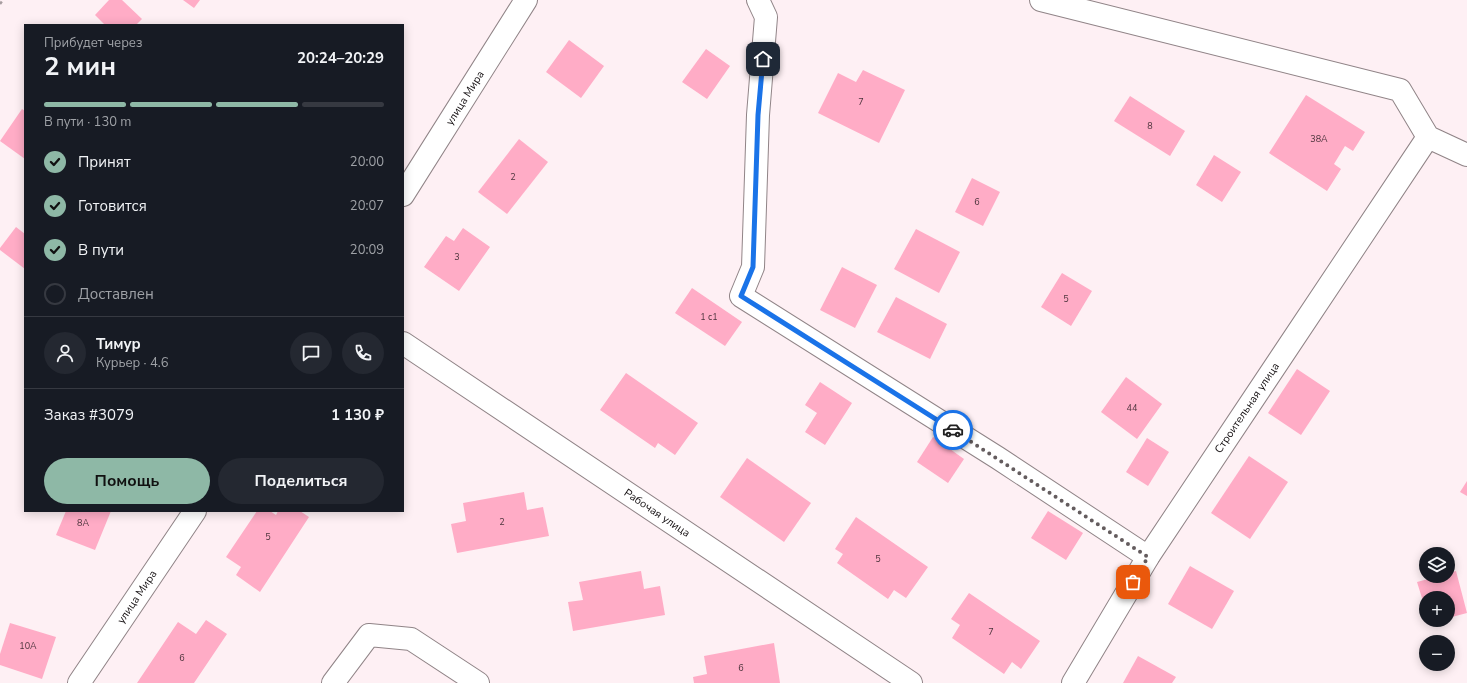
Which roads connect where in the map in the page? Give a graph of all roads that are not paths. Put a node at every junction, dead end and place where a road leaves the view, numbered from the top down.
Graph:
1 (526, 0) edge
2 (758, 0) edge
3 (1041, 0) edge
4 (1428, 137) junction
5 (1467, 155) edge
6 (404, 193) edge
7 (404, 344) edge
8 (194, 512) edge
9 (1148, 557) junction
10 (79, 683) edge
11 (333, 683) edge
12 (478, 683) edge
13 (911, 683) edge
14 (1073, 683) edge

1 - 6 street, улица Мира
2 - 9 street
3 - 4 street
4 - 5 street
4 - 9 street, Строительная улица
7 - 13 street, Рабочая улица
8 - 10 street, улица Мира
9 - 14 street, Строительная улица
11 - 12 street

